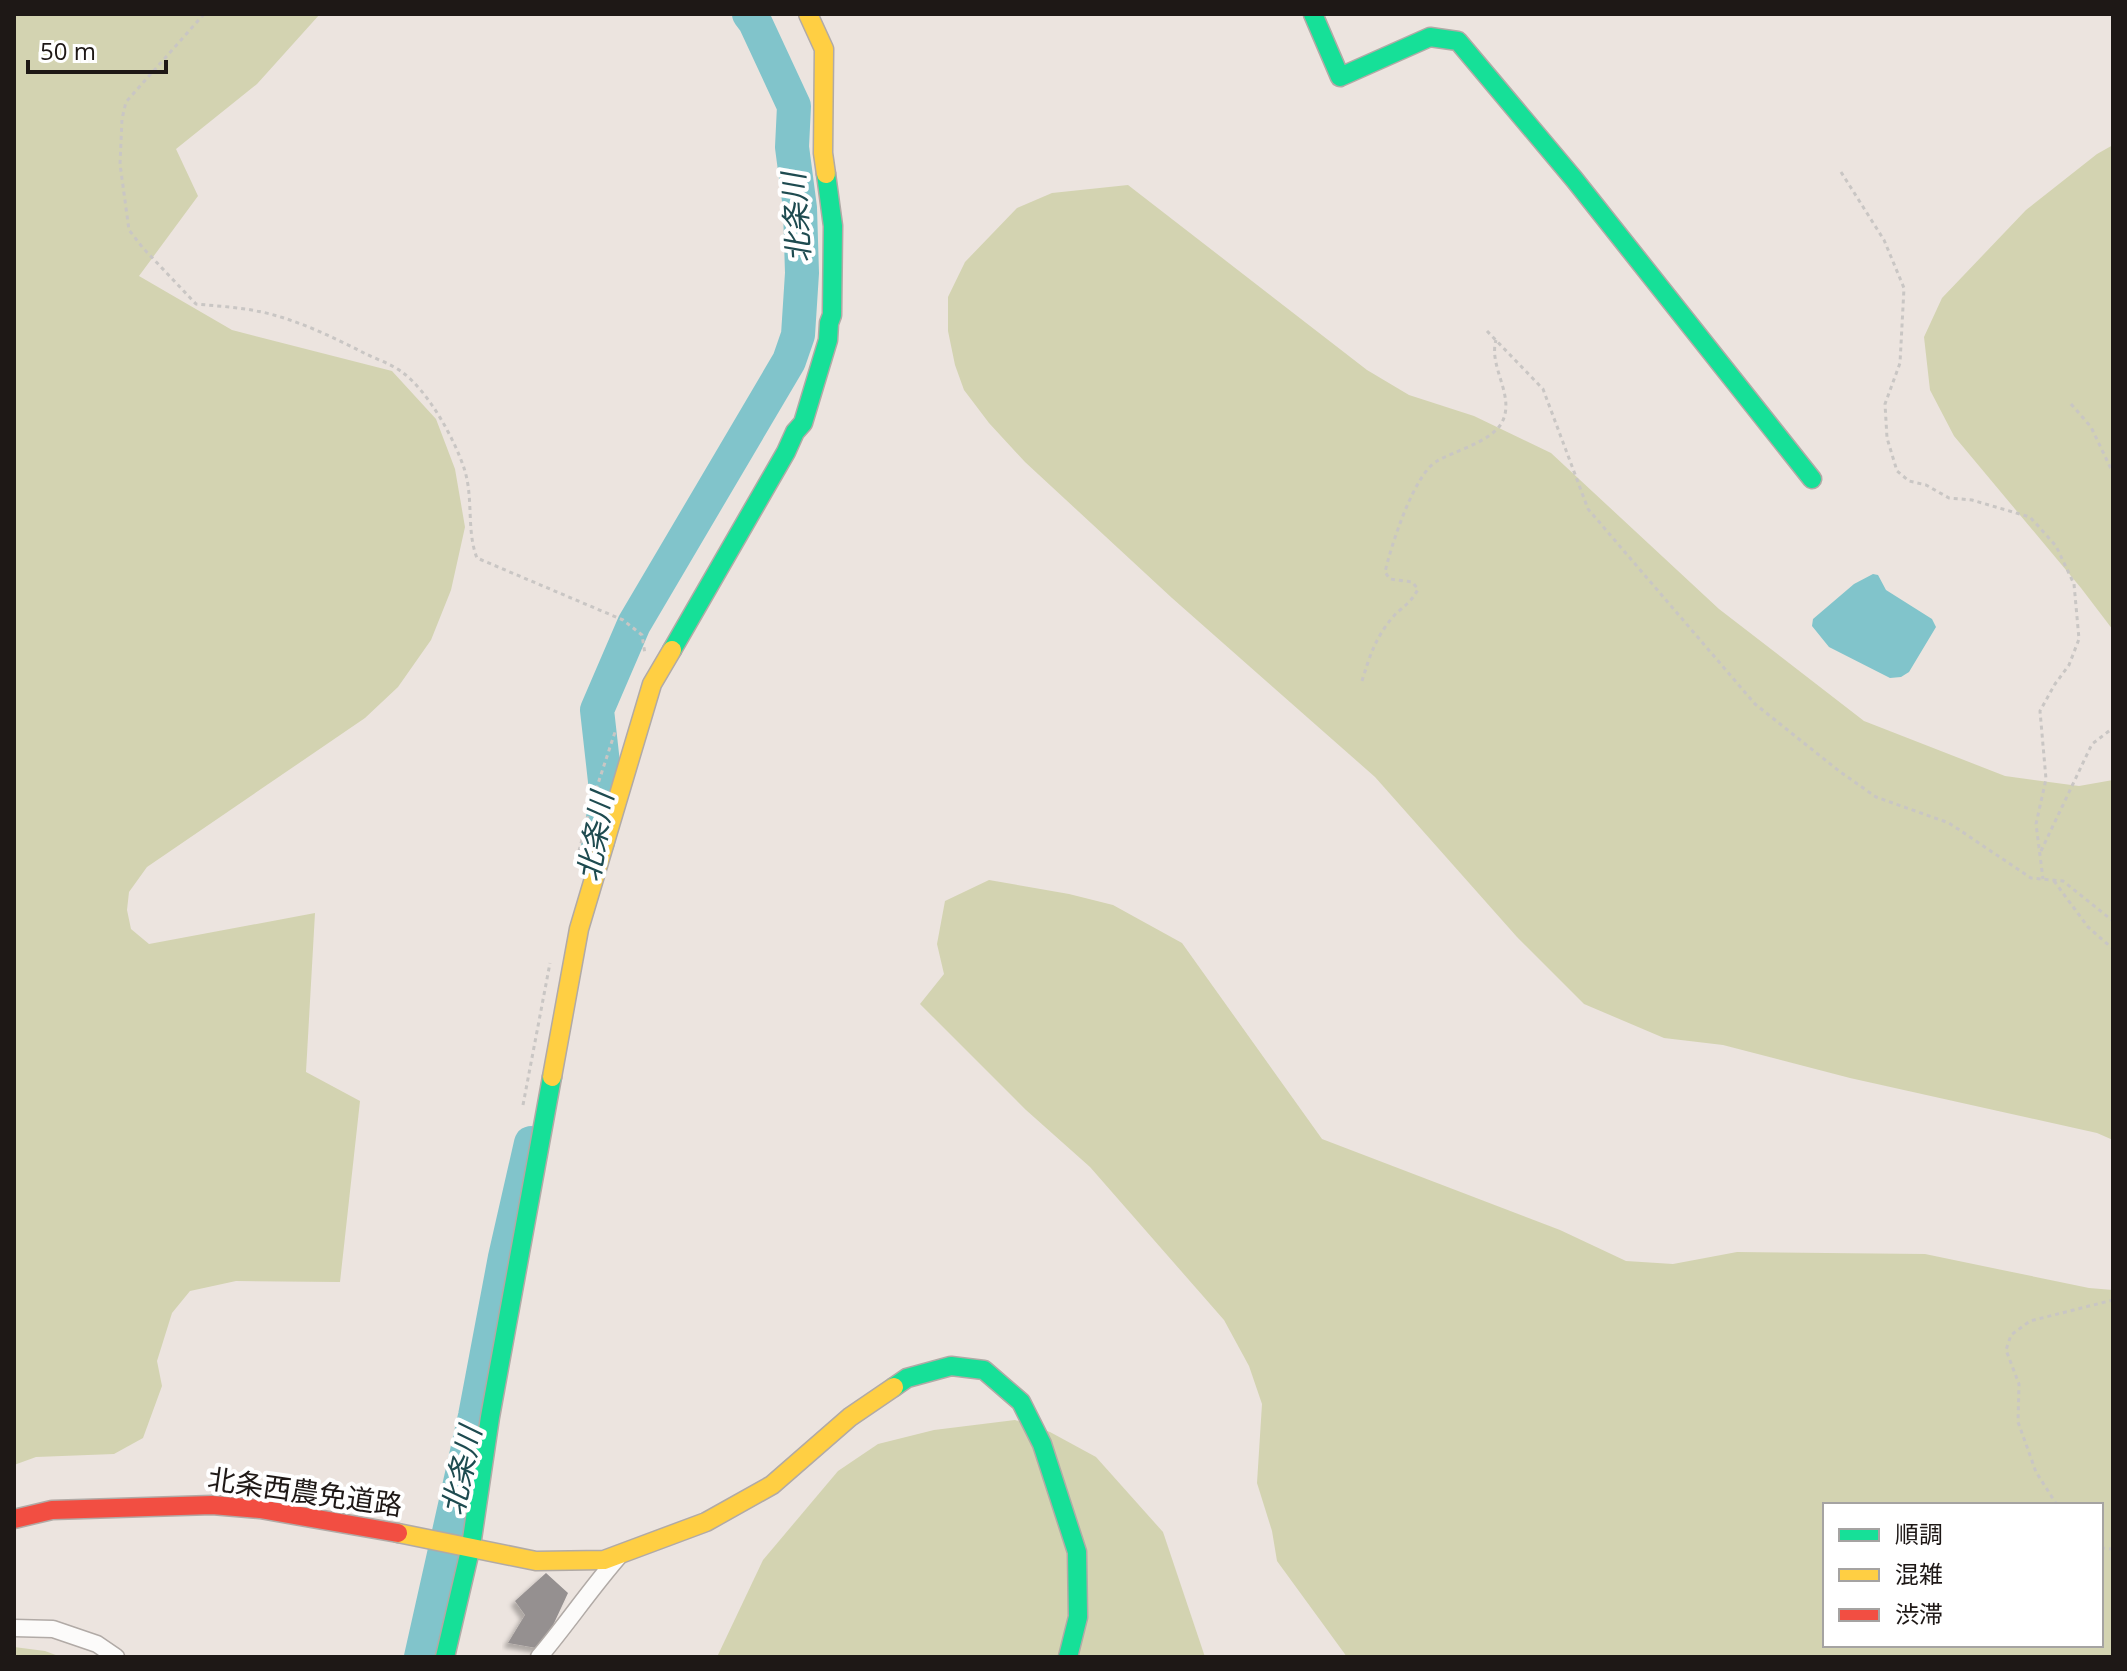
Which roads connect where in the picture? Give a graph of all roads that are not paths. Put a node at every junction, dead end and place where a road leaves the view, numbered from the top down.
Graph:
1 (808, 14) edge
2 (1313, 14) edge
3 (1812, 479) dead end
4 (14, 1519) edge
5 (471, 1546) junction
6 (620, 1554) junction
7 (14, 1628) edge
8 (116, 1657) edge
9 (445, 1657) edge
10 (539, 1657) edge
11 (1068, 1657) edge

1 - 5 street
2 - 3 street
4 - 5 street, 北条西農免道路
5 - 6 street, 北条西農免道路
5 - 9 street
6 - 10 street
6 - 11 street, 北条西農免道路
7 - 8 street

